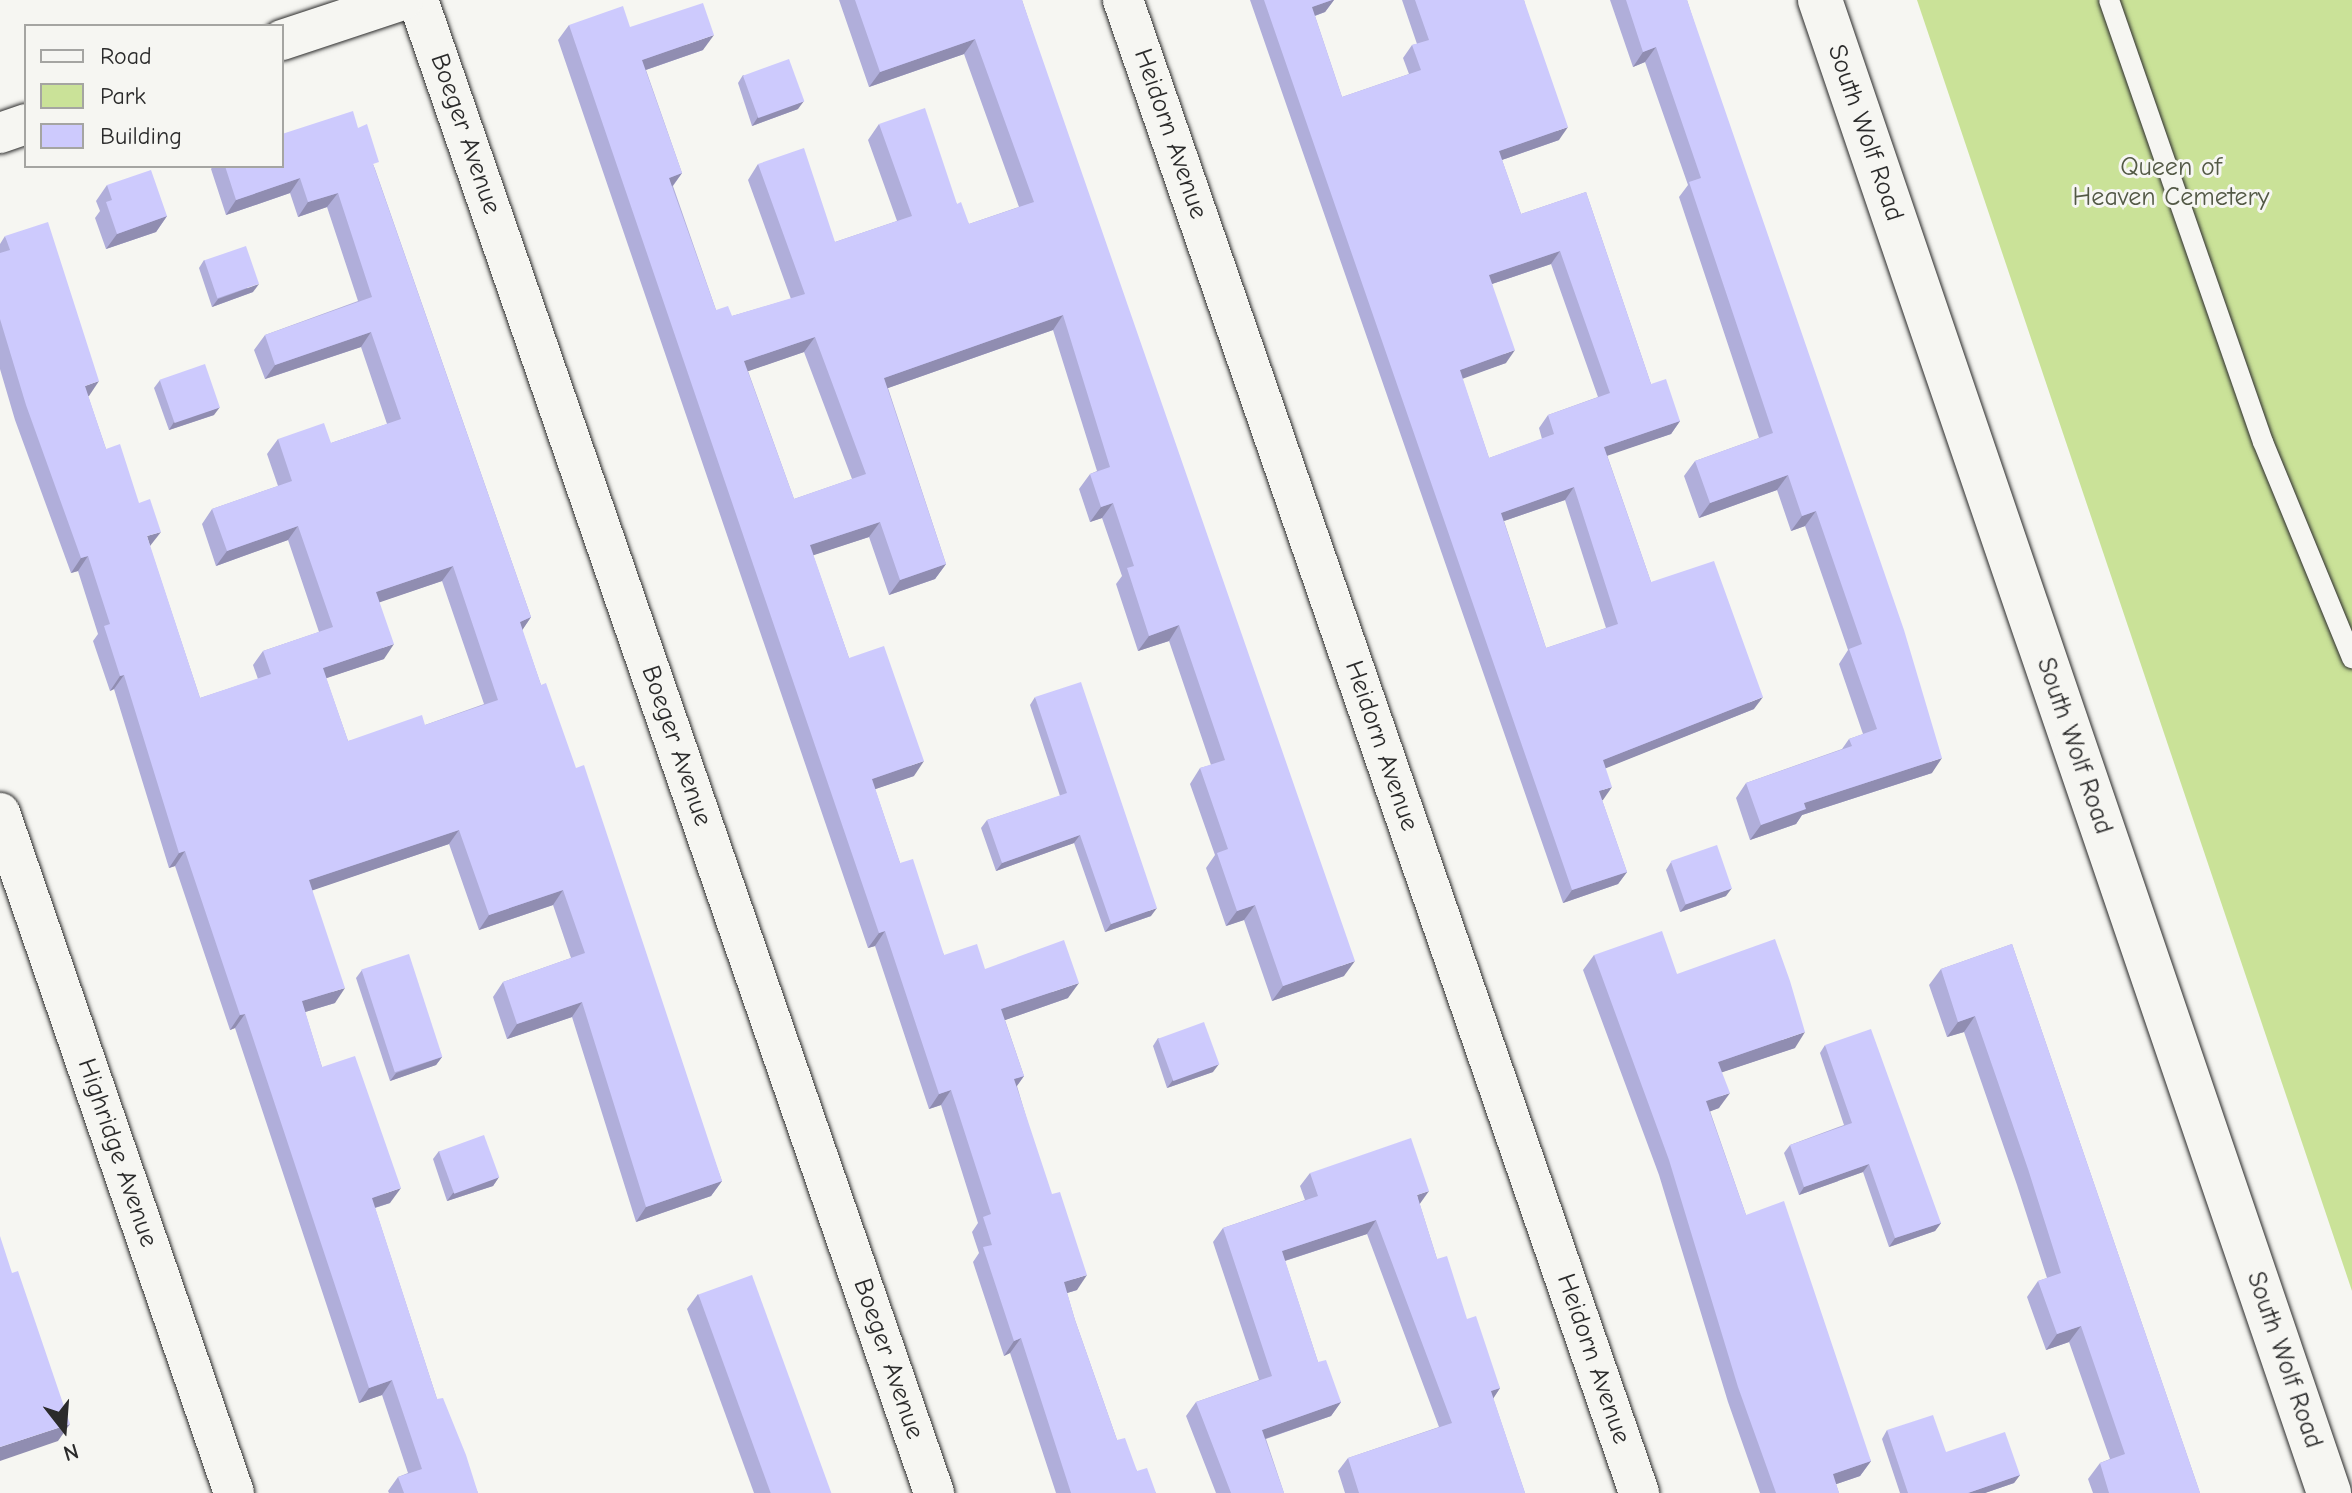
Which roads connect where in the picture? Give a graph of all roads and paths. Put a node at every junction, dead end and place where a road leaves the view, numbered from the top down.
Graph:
1 (403, 0) edge
2 (418, 0) edge
3 (1123, 0) edge
4 (1820, 0) edge
5 (2109, 0) edge
6 (284, 39) edge
7 (24, 125) edge
8 (0, 133) edge
9 (2352, 658) edge
10 (0, 813) edge
11 (234, 1493) edge
12 (934, 1493) edge
13 (1639, 1493) edge
14 (2329, 1493) edge

1 - 6 street
2 - 12 street, Boeger Avenue
3 - 13 street, Heidorn Avenue
4 - 14 main road, South Wolf Road
5 - 9 lane
7 - 8 street
10 - 11 street, Highridge Avenue

